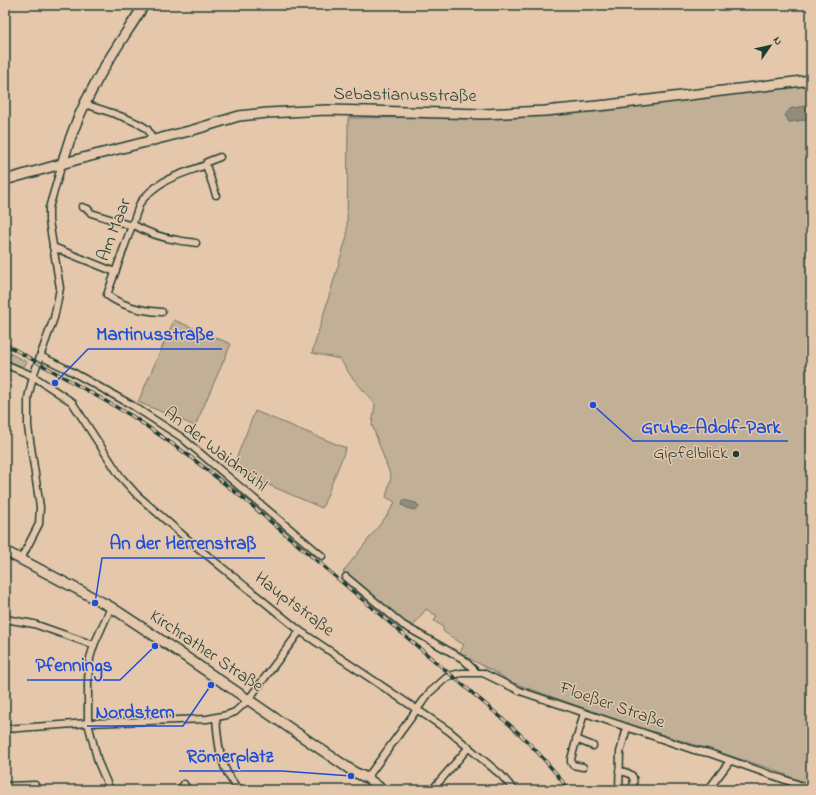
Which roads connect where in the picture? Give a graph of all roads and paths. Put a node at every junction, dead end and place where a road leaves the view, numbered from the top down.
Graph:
1 (144, 5) edge
2 (811, 80) edge
3 (84, 104) junction
4 (152, 140) junction
5 (220, 157) dead end
6 (62, 164) junction
7 (206, 166) junction
8 (5, 180) edge
9 (216, 195) dead end
10 (82, 207) dead end
11 (132, 225) junction
12 (196, 243) dead end
13 (53, 247) junction
14 (115, 272) junction
15 (162, 312) dead end
16 (40, 356) junction
17 (5, 364) edge
18 (33, 376) junction
19 (5, 551) edge
20 (322, 556) dead end
21 (20, 559) junction
22 (346, 577) dead end
23 (111, 607) junction
24 (5, 619) edge
25 (300, 631) junction
26 (94, 645) junction
27 (476, 672) junction
28 (248, 700) junction
29 (416, 709) junction
30 (584, 713) junction
31 (216, 718) junction
32 (88, 723) junction
33 (627, 728) junction
34 (5, 729) edge
35 (576, 739) junction
36 (593, 746) dead end
37 (470, 747) junction
38 (730, 761) junction
39 (583, 767) dead end
40 (619, 771) junction
41 (367, 778) junction
42 (34, 785) dead end
43 (5, 787) edge
44 (811, 789) edge
45 (110, 790) edge
46 (180, 790) edge
47 (188, 790) edge
48 (240, 790) edge
49 (383, 790) edge
50 (432, 790) edge
51 (514, 790) edge
52 (619, 790) edge
53 (632, 790) edge
54 (708, 790) edge

1 - 3 street
2 - 4 street, Sebastianusstraße
3 - 4 street
3 - 6 street
4 - 6 street, Sebastianusstraße
5 - 7 street, Am Maar
6 - 8 street, Sebastianusstraße
6 - 13 street
7 - 9 street
7 - 11 street, Am Maar
10 - 11 street
11 - 12 street
11 - 14 street, Am Maar
13 - 14 street
13 - 16 street
14 - 15 street, Am Maar
16 - 18 street
16 - 20 street, An der Waidmühl
17 - 18 street, Hauptstraße
18 - 21 street
18 - 25 street, Hauptstraße
19 - 21 street, Kirchrather Straße
21 - 23 street, Kirchrather Straße
22 - 27 street
23 - 26 street
23 - 28 street, Kirchrather Straße
24 - 26 street
25 - 28 street
25 - 29 street, Hauptstraße
26 - 32 street
27 - 29 street, Floeßer Straße
27 - 30 street, Floeßer Straße
28 - 31 street
28 - 41 street, Kirchrather Straße
29 - 37 street, Hauptstraße
29 - 41 street, Floeßer Straße
30 - 33 street, Floeßer Straße
30 - 35 street
31 - 32 street
31 - 48 street
32 - 34 street
32 - 45 street
33 - 38 street, Floeßer Straße
33 - 40 street
35 - 36 street
35 - 39 street
37 - 50 street
37 - 51 street, Hauptstraße
38 - 44 street, Floeßer Straße
38 - 54 street
40 - 52 street
40 - 53 street
41 - 49 street, Kirchrather Straße
42 - 43 street
46 - 47 street

